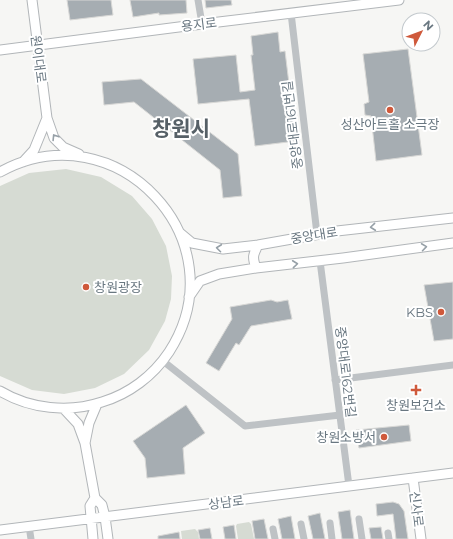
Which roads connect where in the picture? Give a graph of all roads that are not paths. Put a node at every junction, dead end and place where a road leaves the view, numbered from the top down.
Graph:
1 (32, 0) edge
2 (198, 0) edge
3 (399, 0) edge
4 (375, 2) edge
5 (290, 13) junction
6 (202, 24) junction
7 (37, 45) junction
8 (0, 50) edge
9 (47, 118) junction
10 (97, 160) junction
11 (23, 162) junction
12 (0, 172) edge
13 (453, 218) edge
14 (179, 232) junction
15 (317, 234) junction
16 (453, 243) edge
17 (258, 245) junction
18 (320, 261) junction
19 (256, 268) junction
20 (189, 299) junction
21 (163, 361) junction
22 (453, 365) edge
23 (335, 380) junction
24 (0, 391) edge
25 (97, 404) junction
26 (64, 408) junction
27 (340, 415) junction
28 (85, 443) junction
29 (453, 473) edge
30 (413, 478) junction
31 (349, 486) junction
32 (95, 498) junction
33 (105, 517) junction
34 (91, 519) junction
35 (359, 519) dead end
36 (330, 523) dead end
37 (301, 524) dead end
38 (29, 526) junction
39 (273, 529) dead end
40 (0, 530) edge
41 (31, 539) edge
42 (93, 539) edge
43 (108, 539) edge
44 (275, 539) edge
45 (304, 539) edge
46 (332, 539) edge
47 (362, 539) edge
48 (421, 539) edge

1 - 7 main road, 원이대로
2 - 6 street
3 - 4 main road, 용지로
4 - 5 main road, 용지로
5 - 6 main road, 용지로
5 - 15 street, 중앙대로161번길
6 - 7 main road, 용지로
7 - 8 main road, 용지로
7 - 9 main road, 원이대로
10 -> 9 main road, 원이대로
9 - 11 main road, 원이대로
10 - 11 main road
10 - 14 main road
11 - 12 main road
13 -> 15 main road, 중앙대로
17 -> 14 main road, 중앙대로
14 - 20 main road
15 - 17 main road, 중앙대로
18 -> 16 main road, 중앙대로
17 - 19 main road
19 -> 18 main road, 중앙대로
18 - 23 street, 중앙대로162번길
19 - 20 main road, 중앙대로
20 - 21 main road
21 - 25 main road
21 - 27 street
22 - 23 street
23 - 27 street, 중앙대로162번길
24 - 26 main road
25 - 26 main road
25 - 28 main road
26 - 28 main road
27 - 31 street, 중앙대로162번길
28 - 32 main road
29 - 30 main road, 상남로
30 - 31 main road, 상남로
30 - 48 main road, 신사로
31 - 33 main road, 상남로
32 - 33 main road
32 - 34 main road
33 - 34 main road, 상남로
33 - 43 main road
34 - 38 main road, 상남로
34 - 42 main road
35 - 47 street
36 - 46 street
37 - 45 street
38 - 40 main road, 상남로
38 - 41 street
39 - 44 street

